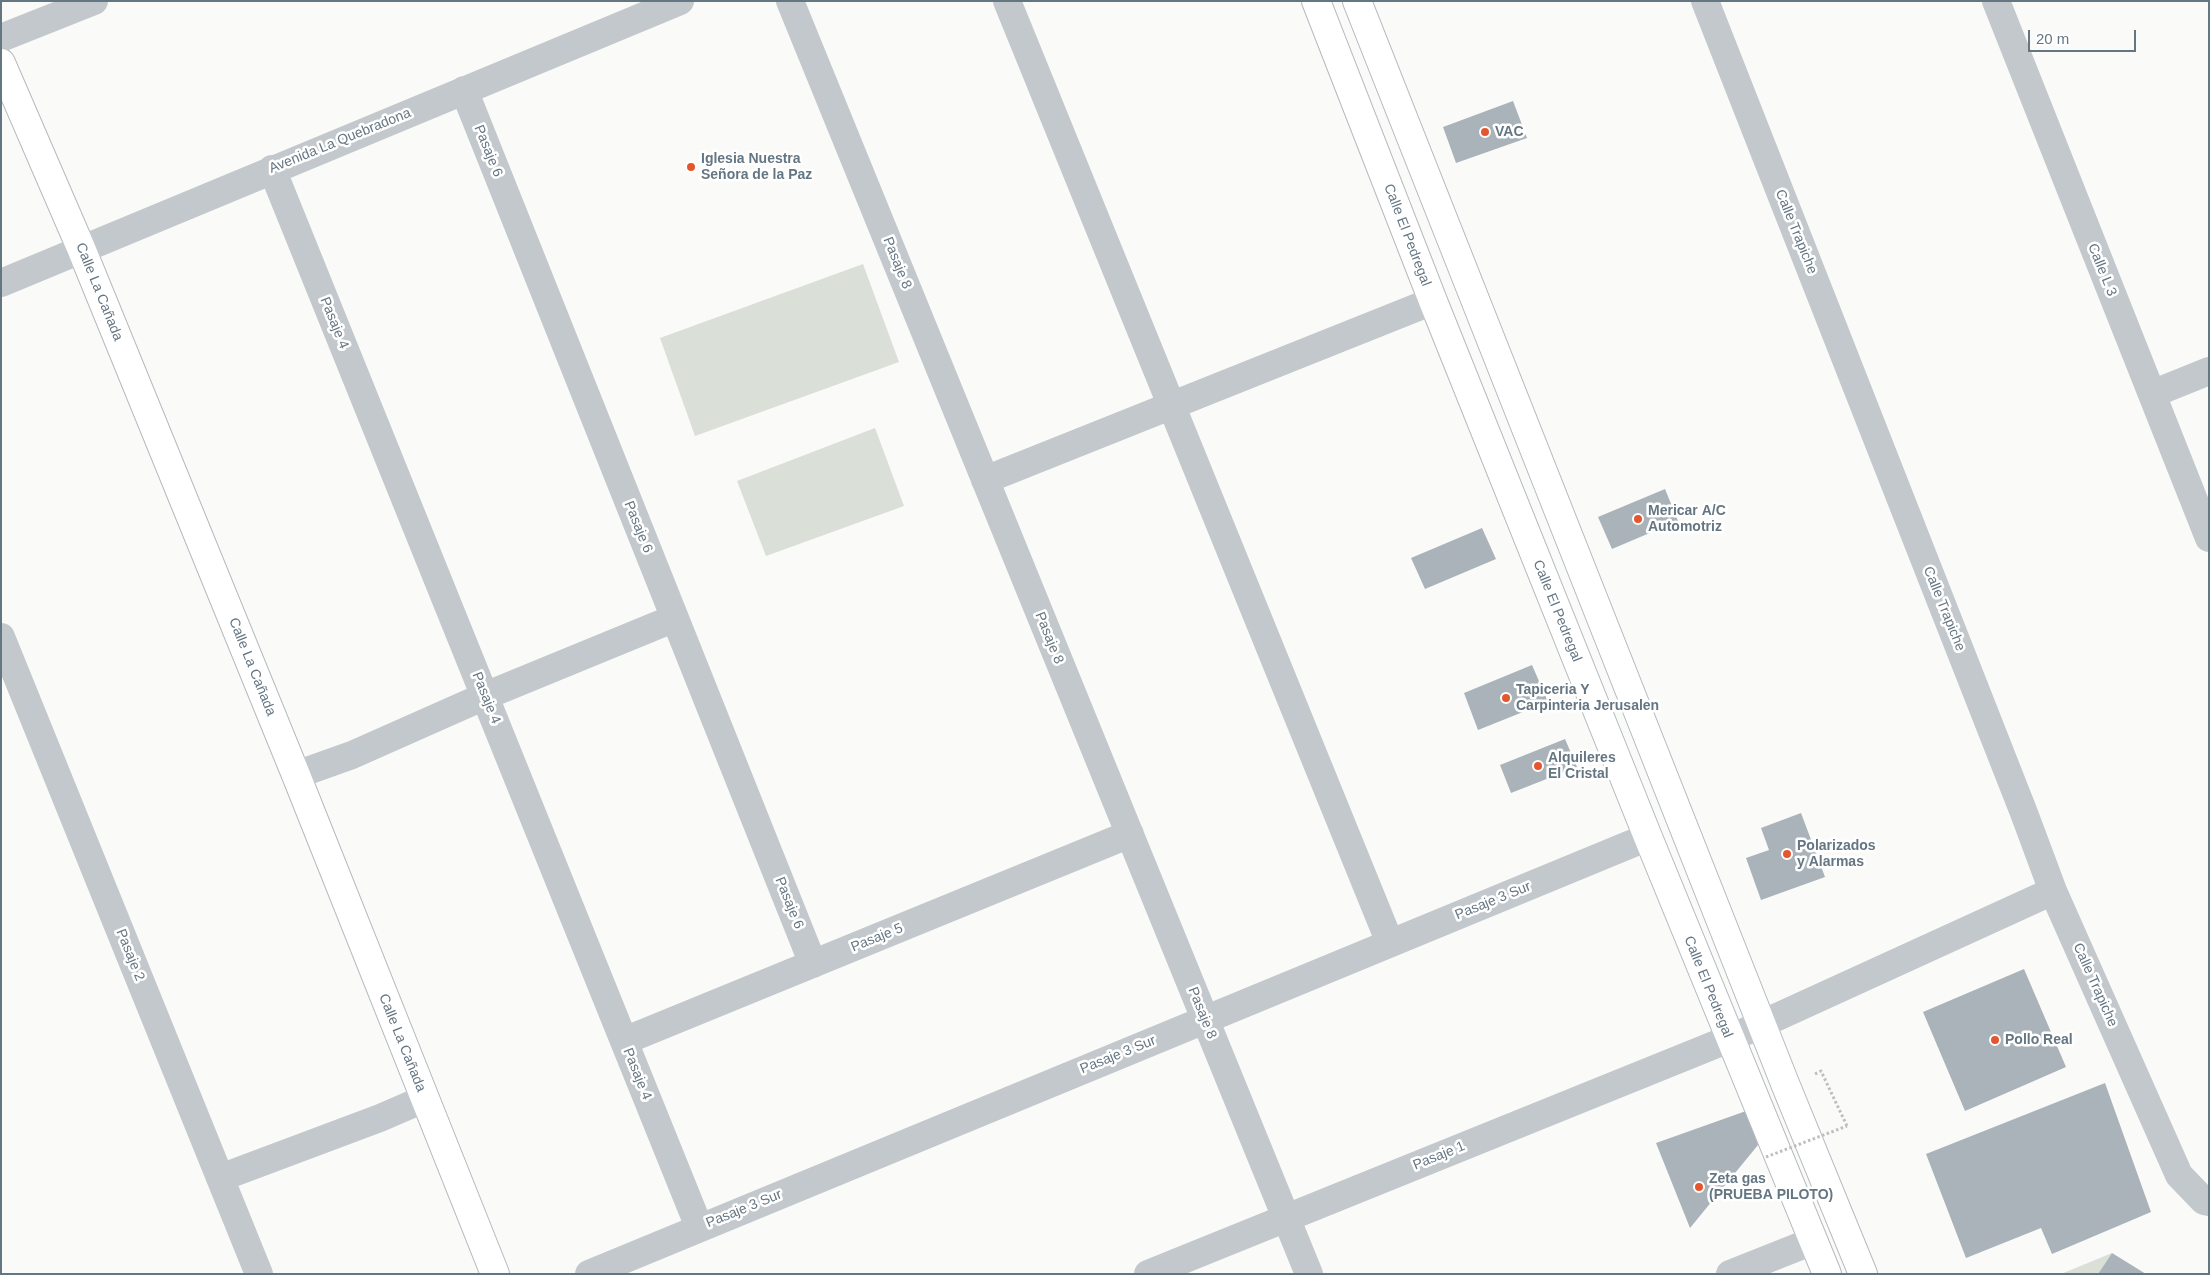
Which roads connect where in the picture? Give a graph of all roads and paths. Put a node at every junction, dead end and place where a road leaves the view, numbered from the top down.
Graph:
1 (94, 1) edge
2 (680, 1) edge
3 (790, 1) edge
4 (1007, 1) edge
5 (1316, 1) edge
6 (1357, 1) edge
7 (1705, 1) edge
8 (1996, 1) edge
9 (1, 38) edge
10 (1, 63) edge
11 (464, 90) junction
12 (272, 170) junction
13 (81, 248) junction
14 (1, 283) edge
15 (1433, 301) junction
16 (2209, 371) edge
17 (2152, 394) junction
18 (1171, 406) junction
19 (985, 480) junction
20 (2209, 538) edge
21 (675, 618) junction
22 (1, 637) edge
23 (485, 696) junction
24 (296, 775) junction
25 (1130, 834) junction
26 (1648, 837) junction
27 (2053, 891) junction
28 (1390, 943) junction
29 (813, 964) junction
30 (1205, 1019) junction
31 (1762, 1024) junction
32 (1729, 1039) junction
33 (624, 1041) junction
34 (1821, 1071) dead end
35 (424, 1099) junction
36 (1766, 1157) dead end
37 (220, 1178) junction
38 (2209, 1202) edge
39 (1286, 1217) junction
40 (700, 1227) junction
41 (1813, 1241) junction
42 (259, 1274) edge
43 (495, 1274) edge
44 (590, 1274) edge
45 (1148, 1274) edge
46 (1309, 1274) edge
47 (1730, 1274) edge
48 (1827, 1274) edge
49 (1863, 1274) edge

1 - 9 street
2 - 11 street, Avenida La Quebradona
3 - 19 street, Pasaje 8
4 - 18 street
5 - 15 main road, Calle El Pedregal
6 - 31 main road
7 - 27 street, Calle Trapiche
8 - 17 street, Calle L 3
10 - 13 main road, Calle La Cañada
11 - 12 street, Avenida La Quebradona
11 - 21 street, Pasaje 6
12 - 13 street, Avenida La Quebradona
12 - 23 street, Pasaje 4
13 - 14 street, Avenida La Quebradona
13 - 24 main road, Calle La Cañada
15 - 18 street
15 - 26 main road, Calle El Pedregal
16 - 17 street
17 - 20 street, Calle L 3
18 - 19 street
18 - 28 street
19 - 25 street, Pasaje 8
21 - 23 street
21 - 29 street, Pasaje 6
22 - 37 street, Pasaje 2
23 - 24 street
23 - 33 street, Pasaje 4
24 - 35 main road, Calle La Cañada
25 - 29 street, Pasaje 5
25 - 30 street, Pasaje 8
26 - 28 street, Pasaje 3 Sur
26 - 32 main road, Calle El Pedregal
27 - 31 street, Pasaje 1
27 - 38 street, Calle Trapiche
28 - 30 street, Pasaje 3 Sur
29 - 33 street, Pasaje 5
30 - 39 street, Pasaje 8
30 - 40 street, Pasaje 3 Sur
31 - 32 street, Pasaje 1
31 - 49 main road
32 - 39 street, Pasaje 1
32 - 41 main road, Calle El Pedregal
33 - 40 street, Pasaje 4
34 - 36 path, bridge
35 - 37 street
35 - 43 main road, Calle La Cañada
37 - 42 street, Pasaje 2
39 - 45 street, Pasaje 1
39 - 46 street, Pasaje 8
40 - 44 street, Pasaje 3 Sur
41 - 47 street
41 - 48 main road, Calle El Pedregal

